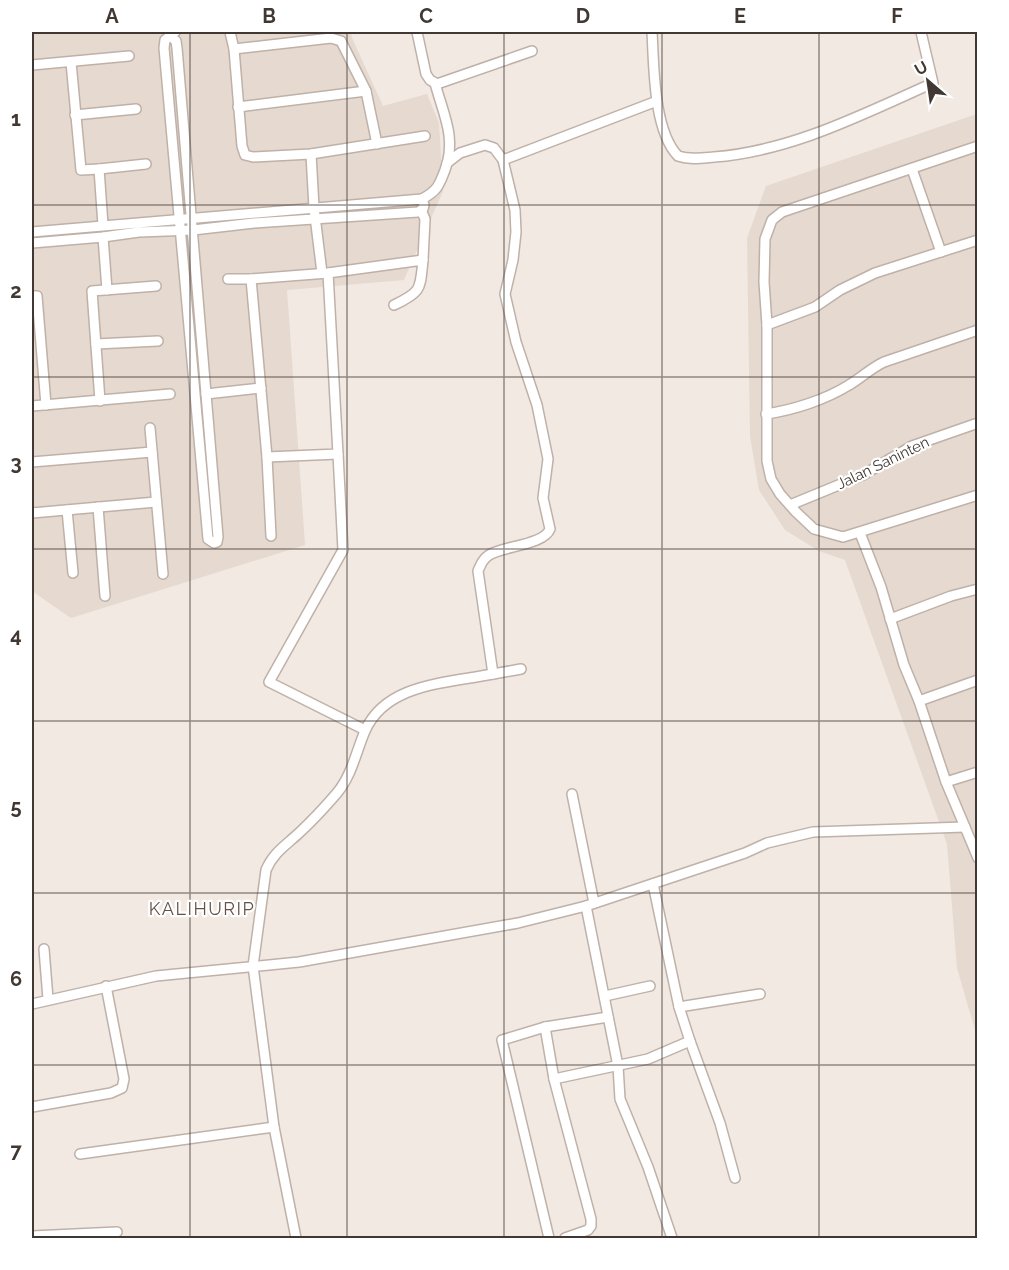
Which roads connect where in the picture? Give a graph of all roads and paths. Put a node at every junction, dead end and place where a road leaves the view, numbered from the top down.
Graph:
1 (230, 32) edge
2 (417, 32) edge
3 (652, 32) edge
4 (921, 32) edge
5 (173, 34) edge
6 (340, 35) edge
7 (234, 49) junction
8 (532, 51) dead end
9 (129, 56) dead end
10 (71, 62) junction
11 (32, 65) edge
12 (435, 83) junction
13 (366, 91) junction
14 (657, 101) junction
15 (237, 107) junction
16 (136, 109) dead end
17 (75, 115) junction
18 (425, 136) dead end
19 (377, 144) junction
20 (978, 146) edge
21 (311, 154) junction
22 (503, 160) junction
23 (447, 163) junction
24 (146, 164) dead end
25 (99, 169) junction
26 (912, 169) junction
27 (422, 199) junction
28 (314, 208) junction
29 (421, 210) junction
30 (315, 219) junction
31 (179, 220) junction
32 (191, 220) junction
33 (103, 225) junction
34 (193, 230) junction
35 (179, 231) junction
36 (32, 232) edge
37 (103, 237) junction
38 (978, 240) edge
39 (32, 243) edge
40 (941, 252) junction
41 (189, 253) junction
42 (423, 260) junction
43 (325, 273) junction
44 (228, 279) dead end
45 (251, 279) junction
46 (156, 286) dead end
47 (107, 290) junction
48 (32, 296) edge
49 (394, 305) dead end
50 (201, 318) junction
51 (189, 319) junction
52 (767, 326) junction
53 (978, 330) edge
54 (158, 341) dead end
55 (96, 344) junction
56 (37, 351) edge
57 (261, 388) junction
58 (170, 394) dead end
59 (206, 394) junction
60 (100, 400) junction
61 (46, 405) junction
62 (32, 406) edge
63 (766, 414) junction
64 (978, 423) edge
65 (150, 428) dead end
66 (152, 452) junction
67 (338, 454) junction
68 (267, 457) junction
69 (32, 462) edge
70 (208, 472) junction
71 (978, 495) edge
72 (156, 502) junction
73 (790, 505) junction
74 (98, 507) junction
75 (68, 510) junction
76 (32, 513) edge
77 (860, 533) junction
78 (271, 536) dead end
79 (73, 573) dead end
80 (163, 574) dead end
81 (978, 589) edge
82 (105, 596) dead end
83 (890, 620) junction
84 (521, 669) dead end
85 (493, 674) junction
86 (978, 680) edge
87 (919, 700) junction
88 (365, 730) junction
89 (978, 771) edge
90 (946, 782) junction
91 (572, 794) dead end
92 (965, 827) junction
93 (978, 858) edge
94 (653, 884) junction
95 (590, 905) junction
96 (44, 949) dead end
97 (253, 966) junction
98 (106, 986) junction
99 (650, 986) dead end
100 (760, 994) dead end
101 (605, 996) junction
102 (48, 999) junction
103 (32, 1004) edge
104 (679, 1007) junction
105 (608, 1017) junction
106 (545, 1028) junction
107 (690, 1041) junction
108 (618, 1066) junction
109 (554, 1079) junction
110 (32, 1107) edge
111 (274, 1127) junction
112 (80, 1154) dead end
113 (735, 1178) dead end
114 (117, 1232) dead end
115 (32, 1236) edge
116 (296, 1239) edge
117 (549, 1239) edge
118 (565, 1239) edge
119 (672, 1239) edge

1 - 7 street
2 - 12 street
3 - 14 street
4 - 14 street
5 - 31 street
5 - 32 street
6 - 7 street
6 - 13 street
7 - 15 street
8 - 12 street
9 - 10 street
10 - 11 street
10 - 17 street
12 - 23 street
13 - 15 street
13 - 19 street
14 - 22 street
15 - 21 street
16 - 17 street
17 - 25 street
18 - 19 street
19 - 21 street
20 - 26 street
21 - 28 street
22 - 23 street
22 - 85 street
23 - 27 street
24 - 25 street
25 - 33 street
26 - 40 street
26 - 52 street
27 - 28 street
27 - 29 street
28 - 30 street
28 - 32 street
29 - 30 street
29 - 42 street
30 - 34 street
30 - 43 street
31 - 32 street
31 - 33 street
31 - 35 street
32 - 34 street
33 - 36 street
34 - 35 street
34 - 41 street
35 - 37 street
35 - 41 street
37 - 39 street
37 - 47 street
38 - 40 street
40 - 52 street
41 - 50 street
41 - 51 street
42 - 43 street
42 - 49 street
43 - 45 street
43 - 67 street
44 - 45 street
45 - 57 street
46 - 47 street
47 - 55 street
48 - 56 street
50 - 51 street
50 - 59 street
51 - 70 street
52 - 63 street
53 - 63 street
54 - 55 street
55 - 60 street
56 - 61 street
57 - 59 street
57 - 68 street
58 - 60 street
59 - 70 street
60 - 61 street
61 - 62 street
63 - 73 street
64 - 73 street, Jalan Saninten
65 - 66 street
66 - 69 street
66 - 72 street
67 - 68 street
67 - 88 street
68 - 78 street
70 - 70 street
71 - 77 street
72 - 74 street
72 - 80 street
73 - 77 street
74 - 75 street
74 - 82 street
75 - 76 street
75 - 79 street
77 - 83 street
81 - 83 street
83 - 87 street
84 - 85 street
85 - 88 street
86 - 87 street
87 - 90 street
88 - 97 street
89 - 90 street
90 - 92 street
91 - 95 street
92 - 93 street
92 - 94 street
94 - 95 street
94 - 104 street
95 - 97 street
95 - 101 street
96 - 102 street
97 - 98 street
97 - 111 street
98 - 102 street
98 - 110 street
99 - 101 street
100 - 104 street
101 - 105 street
102 - 103 street
104 - 107 street
105 - 106 street
105 - 108 street
106 - 109 street
106 - 117 street
107 - 108 street
107 - 113 street
108 - 109 street
108 - 119 street
109 - 118 street
111 - 112 street
111 - 116 street
114 - 115 street

